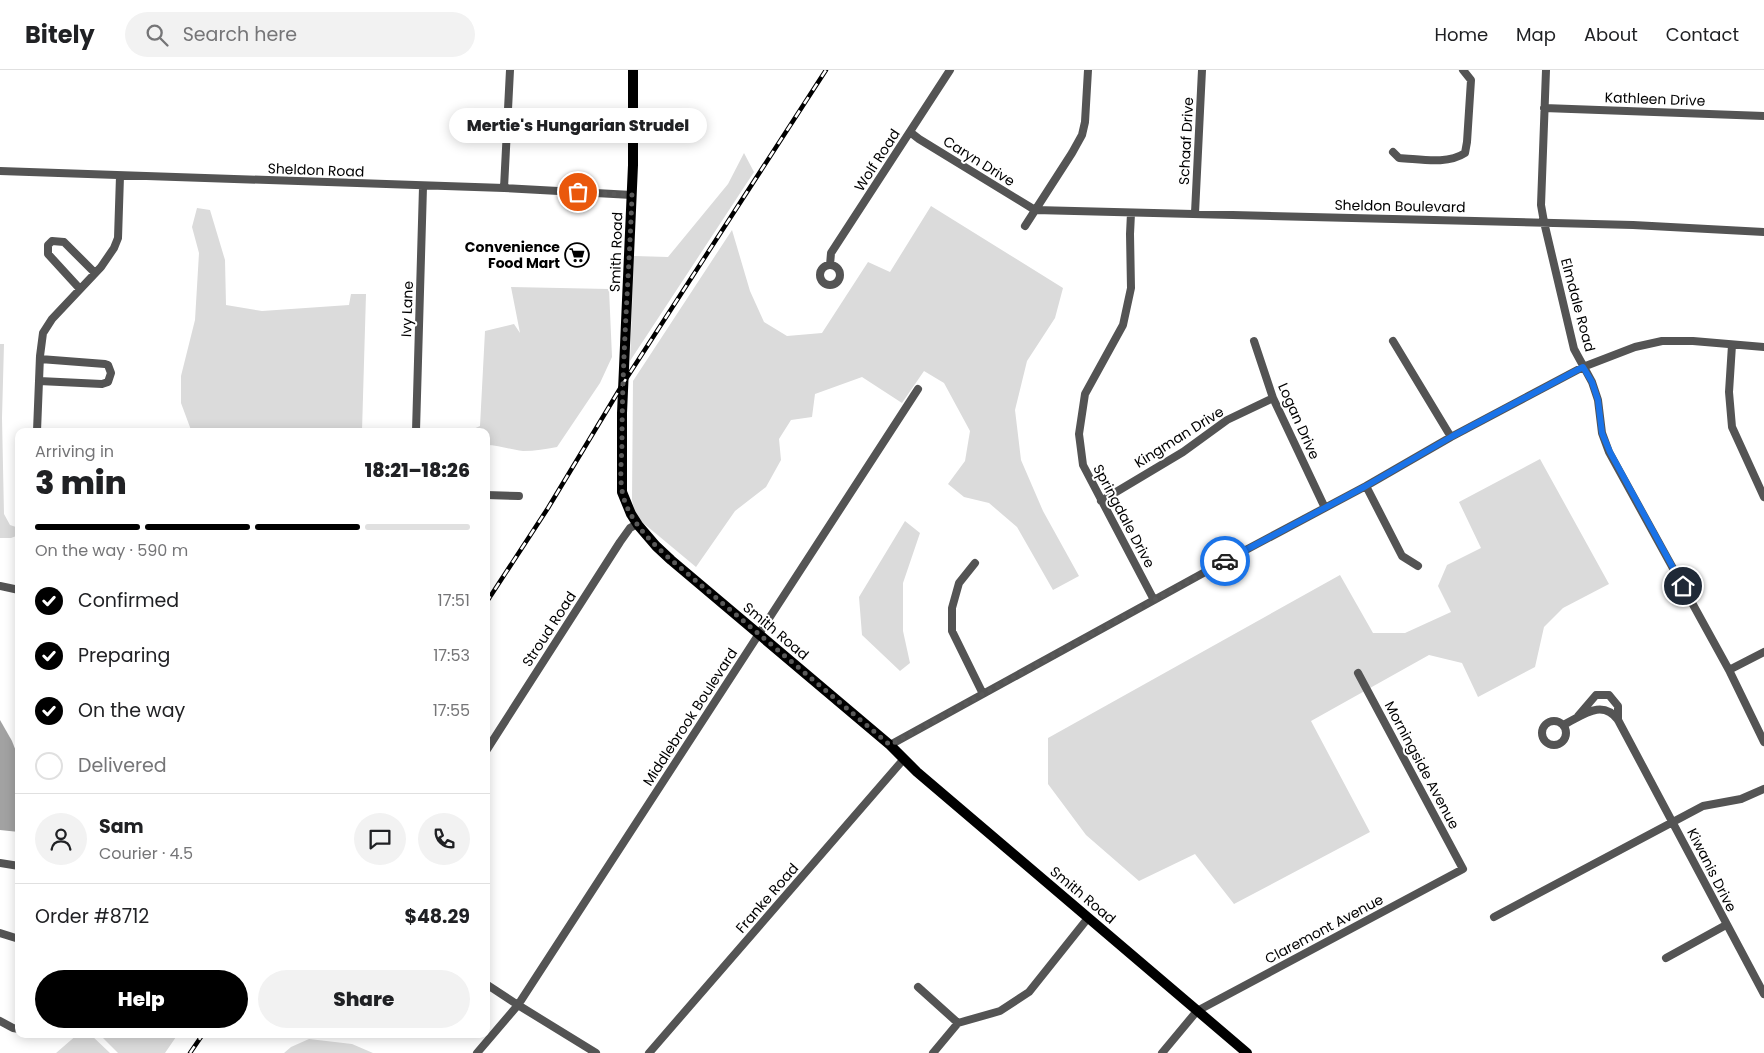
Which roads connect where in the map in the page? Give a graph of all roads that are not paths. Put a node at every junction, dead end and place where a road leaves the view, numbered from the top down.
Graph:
1 (510, 70) edge
2 (633, 70) edge
3 (950, 70) edge
4 (1088, 70) edge
5 (1202, 70) edge
6 (1463, 70) edge
7 (1546, 70) edge
8 (1544, 108) junction
9 (1764, 116) edge
10 (910, 132) junction
11 (1393, 152) dead end
12 (0, 171) edge
13 (120, 176) junction
14 (423, 186) junction
15 (504, 188) junction
16 (632, 195) junction
17 (1035, 210) junction
18 (1131, 213) junction
19 (1195, 213) junction
20 (1544, 222) junction
21 (1025, 226) dead end
22 (1764, 232) edge
23 (830, 265) dead end
24 (95, 273) junction
25 (80, 289) junction
26 (1254, 341) dead end
27 (1393, 341) dead end
28 (1732, 345) junction
29 (1764, 347) edge
30 (40, 359) junction
31 (1583, 367) junction
32 (39, 381) junction
33 (918, 389) dead end
34 (1273, 398) junction
35 (37, 428) edge
36 (416, 428) edge
37 (1451, 437) junction
38 (1366, 486) junction
39 (1763, 494) edge
40 (490, 495) edge
41 (519, 496) dead end
42 (1101, 501) junction
43 (1325, 508) junction
44 (638, 524) junction
45 (975, 563) dead end
46 (1418, 566) dead end
47 (0, 586) edge
48 (15, 589) edge
49 (1154, 600) junction
50 (759, 634) junction
51 (1764, 652) edge
52 (1729, 670) junction
53 (1358, 673) dead end
54 (983, 694) junction
55 (1576, 719) junction
56 (1618, 720) junction
57 (1563, 725) dead end
58 (1764, 742) edge
59 (490, 745) edge
60 (890, 745) junction
61 (904, 760) junction
62 (1764, 789) edge
63 (1673, 822) junction
64 (0, 863) edge
65 (15, 865) edge
66 (1463, 869) joint
67 (1088, 918) junction
68 (1494, 918) dead end
69 (1726, 925) junction
70 (0, 934) edge
71 (15, 937) edge
72 (1666, 958) dead end
73 (490, 987) edge
74 (918, 987) dead end
75 (1764, 994) edge
76 (518, 1005) junction
77 (1197, 1011) junction
78 (0, 1021) edge
79 (958, 1024) junction
80 (15, 1028) edge
81 (490, 1038) edge
82 (490, 1038) edge
83 (477, 1053) edge
84 (596, 1053) edge
85 (649, 1053) edge
86 (933, 1053) edge
87 (1162, 1053) edge
88 (1247, 1053) edge

1 - 15 street
2 - 16 main road, Smith Road
3 - 10 street, Wolf Road
4 - 17 street
5 - 19 street, Schaaf Drive
6 - 11 street
7 - 8 street, Elmdale Road
8 - 9 street, Kathleen Drive
8 - 20 street, Elmdale Road
10 - 17 street, Caryn Drive
10 - 23 street, Wolf Road
12 - 13 street, Sheldon Road
13 - 14 street, Sheldon Road
13 - 24 street
14 - 15 street, Sheldon Road
14 - 36 street, Ivy Lane
15 - 16 street, Sheldon Road
16 - 44 main road, Smith Road
17 - 18 street, Sheldon Boulevard
17 - 21 street
18 - 19 street, Sheldon Boulevard
18 - 42 street, Springdale Drive
19 - 20 street, Sheldon Boulevard
20 - 22 street, Sheldon Boulevard
20 - 31 street, Elmdale Road
24 - 25 street
24 - 25 street
25 - 30 street
26 - 34 street, Logan Drive
27 - 37 street
28 - 29 street
28 - 31 street
28 - 39 street
30 - 32 street
30 - 32 street
31 - 37 street
31 - 52 street, Elmdale Road
32 - 35 street
33 - 50 street, Middlebrook Boulevard
34 - 42 street, Kingman Drive
34 - 43 street, Logan Drive
37 - 38 street
38 - 43 street
38 - 46 street
40 - 41 street
42 - 49 street, Springdale Drive
43 - 49 street
44 - 50 main road, Smith Road
44 - 59 street, Stroud Road
45 - 54 street
47 - 48 street
49 - 54 street
50 - 60 main road, Smith Road
50 - 76 street, Middlebrook Boulevard
51 - 52 street
52 - 58 street, Elmdale Road
53 - 66 street, Morningside Avenue
54 - 60 street
55 - 56 street
55 - 56 street, Kiwanis Drive
55 - 57 street
56 - 63 street, Kiwanis Drive
60 - 61 main road, Smith Road
61 - 67 main road, Smith Road
61 - 85 street, Franke Road
62 - 63 street
63 - 68 street
63 - 69 street, Kiwanis Drive
64 - 65 street
66 - 77 street, Claremont Avenue
67 - 77 main road, Smith Road
67 - 79 street
69 - 72 street
69 - 75 street, Kiwanis Drive
70 - 71 street
73 - 76 street
74 - 79 street
76 - 81 street, Middlebrook Boulevard
76 - 84 street
77 - 87 street
77 - 88 main road, Smith Road
78 - 80 street
79 - 86 street
82 - 83 street, Middlebrook Boulevard

